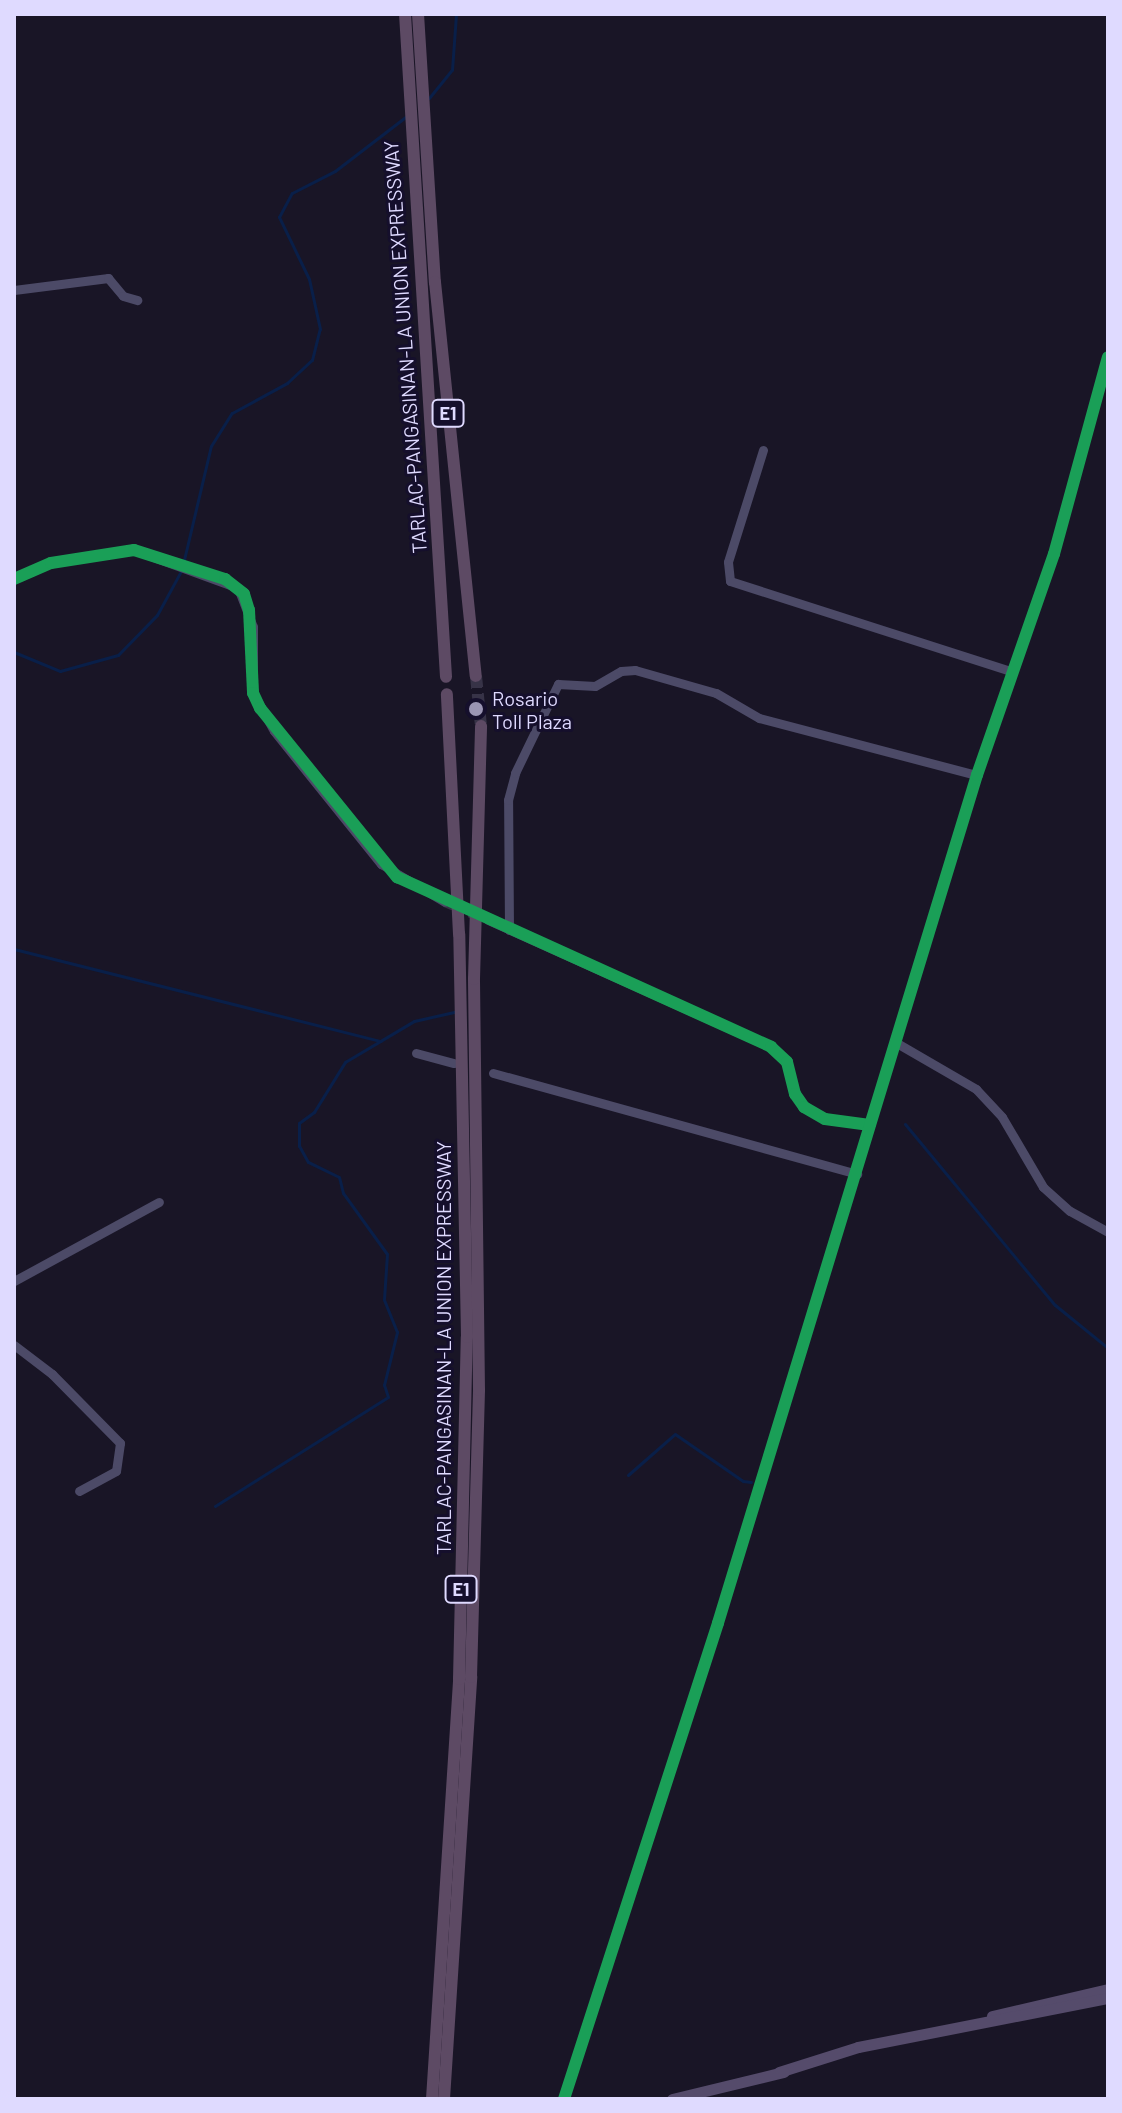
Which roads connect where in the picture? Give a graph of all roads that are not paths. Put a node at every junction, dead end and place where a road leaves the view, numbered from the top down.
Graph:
1 (405, 14) edge
2 (418, 14) edge
3 (14, 290) edge
4 (137, 300) dead end
5 (1108, 357) edge
6 (763, 450) dead end
7 (14, 579) edge
8 (1013, 672) junction
9 (476, 676) tunnel mouth
10 (446, 677) dead end
11 (447, 694) dead end
12 (481, 726) tunnel mouth
13 (977, 775) junction
14 (445, 902) tunnel mouth
15 (488, 920) tunnel mouth
16 (509, 930) junction
17 (895, 1042) junction
18 (416, 1053) dead end
19 (454, 1063) dead end
20 (493, 1073) dead end
21 (870, 1125) junction
22 (857, 1174) junction
23 (159, 1202) dead end
24 (1108, 1232) edge
25 (14, 1281) edge
26 (14, 1345) edge
27 (79, 1491) dead end
28 (1108, 1989) edge
29 (1108, 1998) edge
30 (984, 2020) junction
31 (432, 2099) edge
32 (444, 2099) edge
33 (564, 2099) edge
34 (672, 2099) edge

1 - 10 highway, TARLAC-PANGASINAN-LA UNION EXPRESSWAY / E1
2 - 9 highway, TARLAC-PANGASINAN-LA UNION EXPRESSWAY / E1
3 - 4 street
5 - 8 street
6 - 8 street
7 - 14 street
8 - 13 street
11 - 31 highway, TARLAC-PANGASINAN-LA UNION EXPRESSWAY / E1
12 - 32 highway, TARLAC-PANGASINAN-LA UNION EXPRESSWAY / E1
13 - 16 street
13 - 17 street
15 - 16 street
16 - 21 street
17 - 21 street
17 - 24 street
18 - 19 street
20 - 22 street
21 - 22 street
22 - 33 street
23 - 25 street
26 - 27 street
28 - 30 main road
29 - 30 main road
30 - 34 main road

